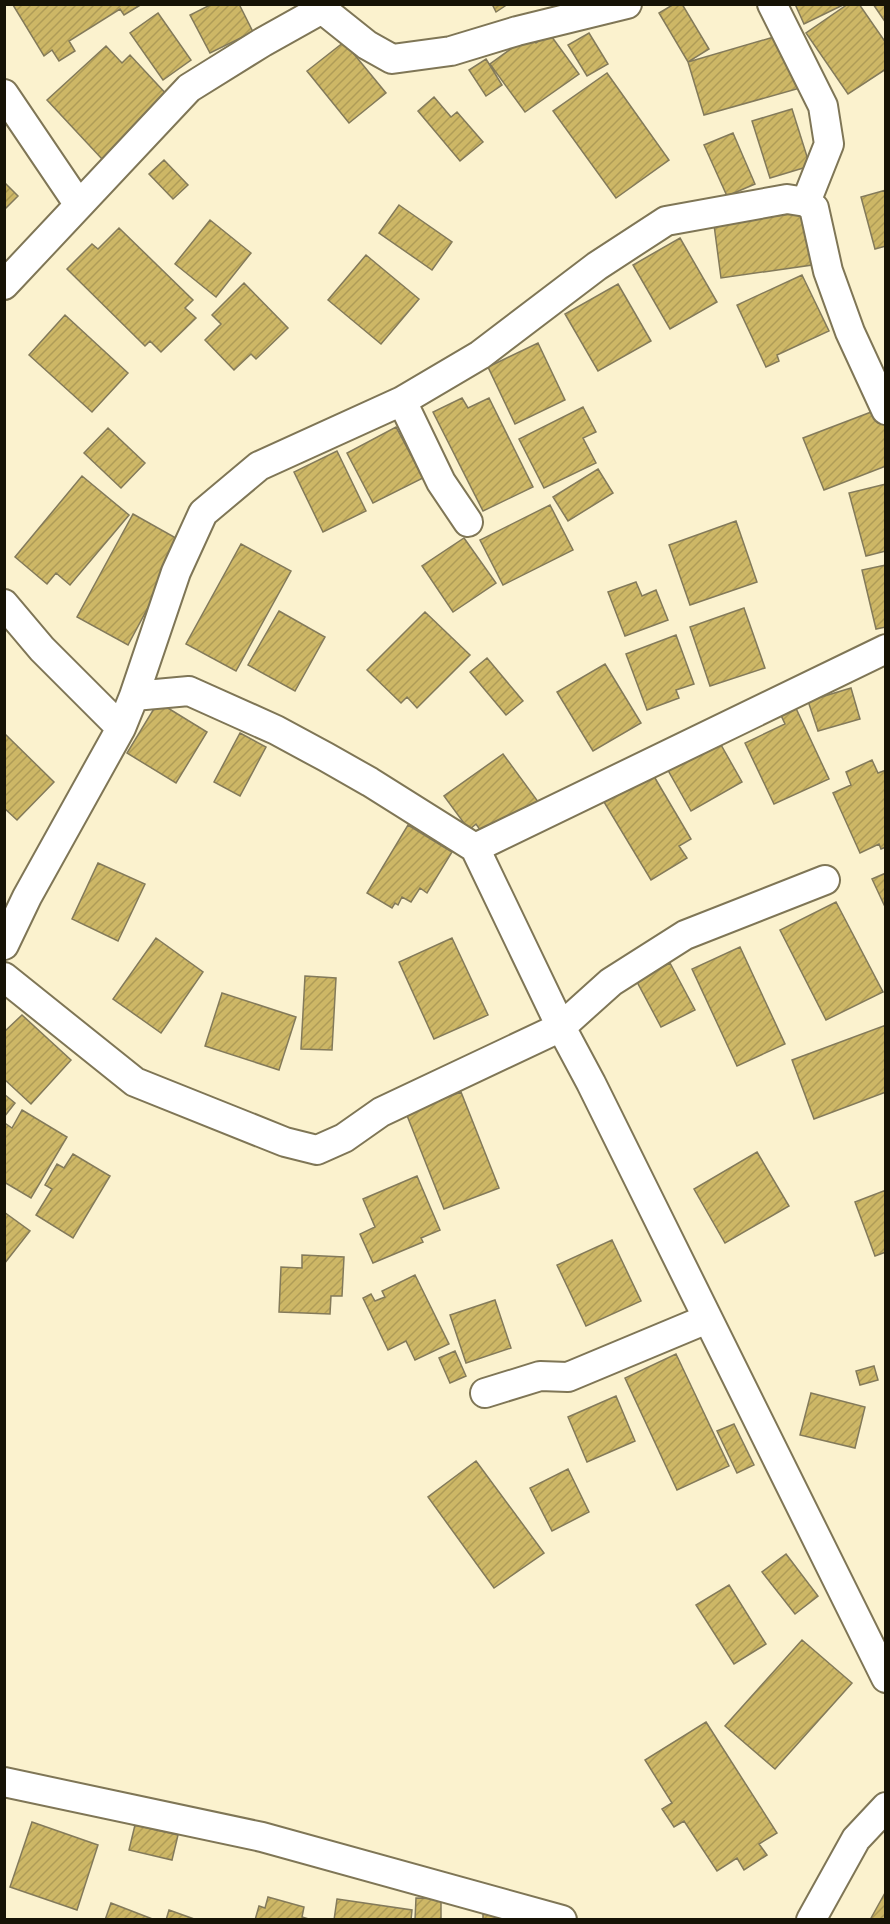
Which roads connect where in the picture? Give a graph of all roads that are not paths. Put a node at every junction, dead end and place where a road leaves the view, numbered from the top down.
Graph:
1 (627, 4) edge
2 (772, 4) edge
3 (321, 7) edge
4 (4, 94) edge
5 (806, 202) junction
6 (79, 205) junction
7 (4, 285) edge
8 (402, 401) junction
9 (885, 410) edge
10 (468, 522) dead end
11 (4, 604) edge
12 (885, 649) edge
13 (134, 696) junction
14 (121, 728) junction
15 (475, 848) junction
16 (825, 880) dead end
17 (4, 945) edge
18 (4, 977) edge
19 (561, 1027) junction
20 (707, 1319) junction
21 (485, 1393) dead end
22 (885, 1678) edge
23 (4, 1782) edge
24 (885, 1807) edge
25 (523, 1915) edge
26 (562, 1920) edge
27 (812, 1920) edge

1 - 3 street
2 - 5 street
3 - 6 street
4 - 6 street
5 - 8 street
5 - 9 street
6 - 7 street
8 - 10 street
8 - 13 street
11 - 14 street
12 - 15 street
13 - 14 street
13 - 15 street
14 - 17 street
15 - 19 street
16 - 19 street
18 - 19 street
19 - 20 street
20 - 21 street
20 - 22 street
23 - 25 street
24 - 27 street
25 - 26 street

